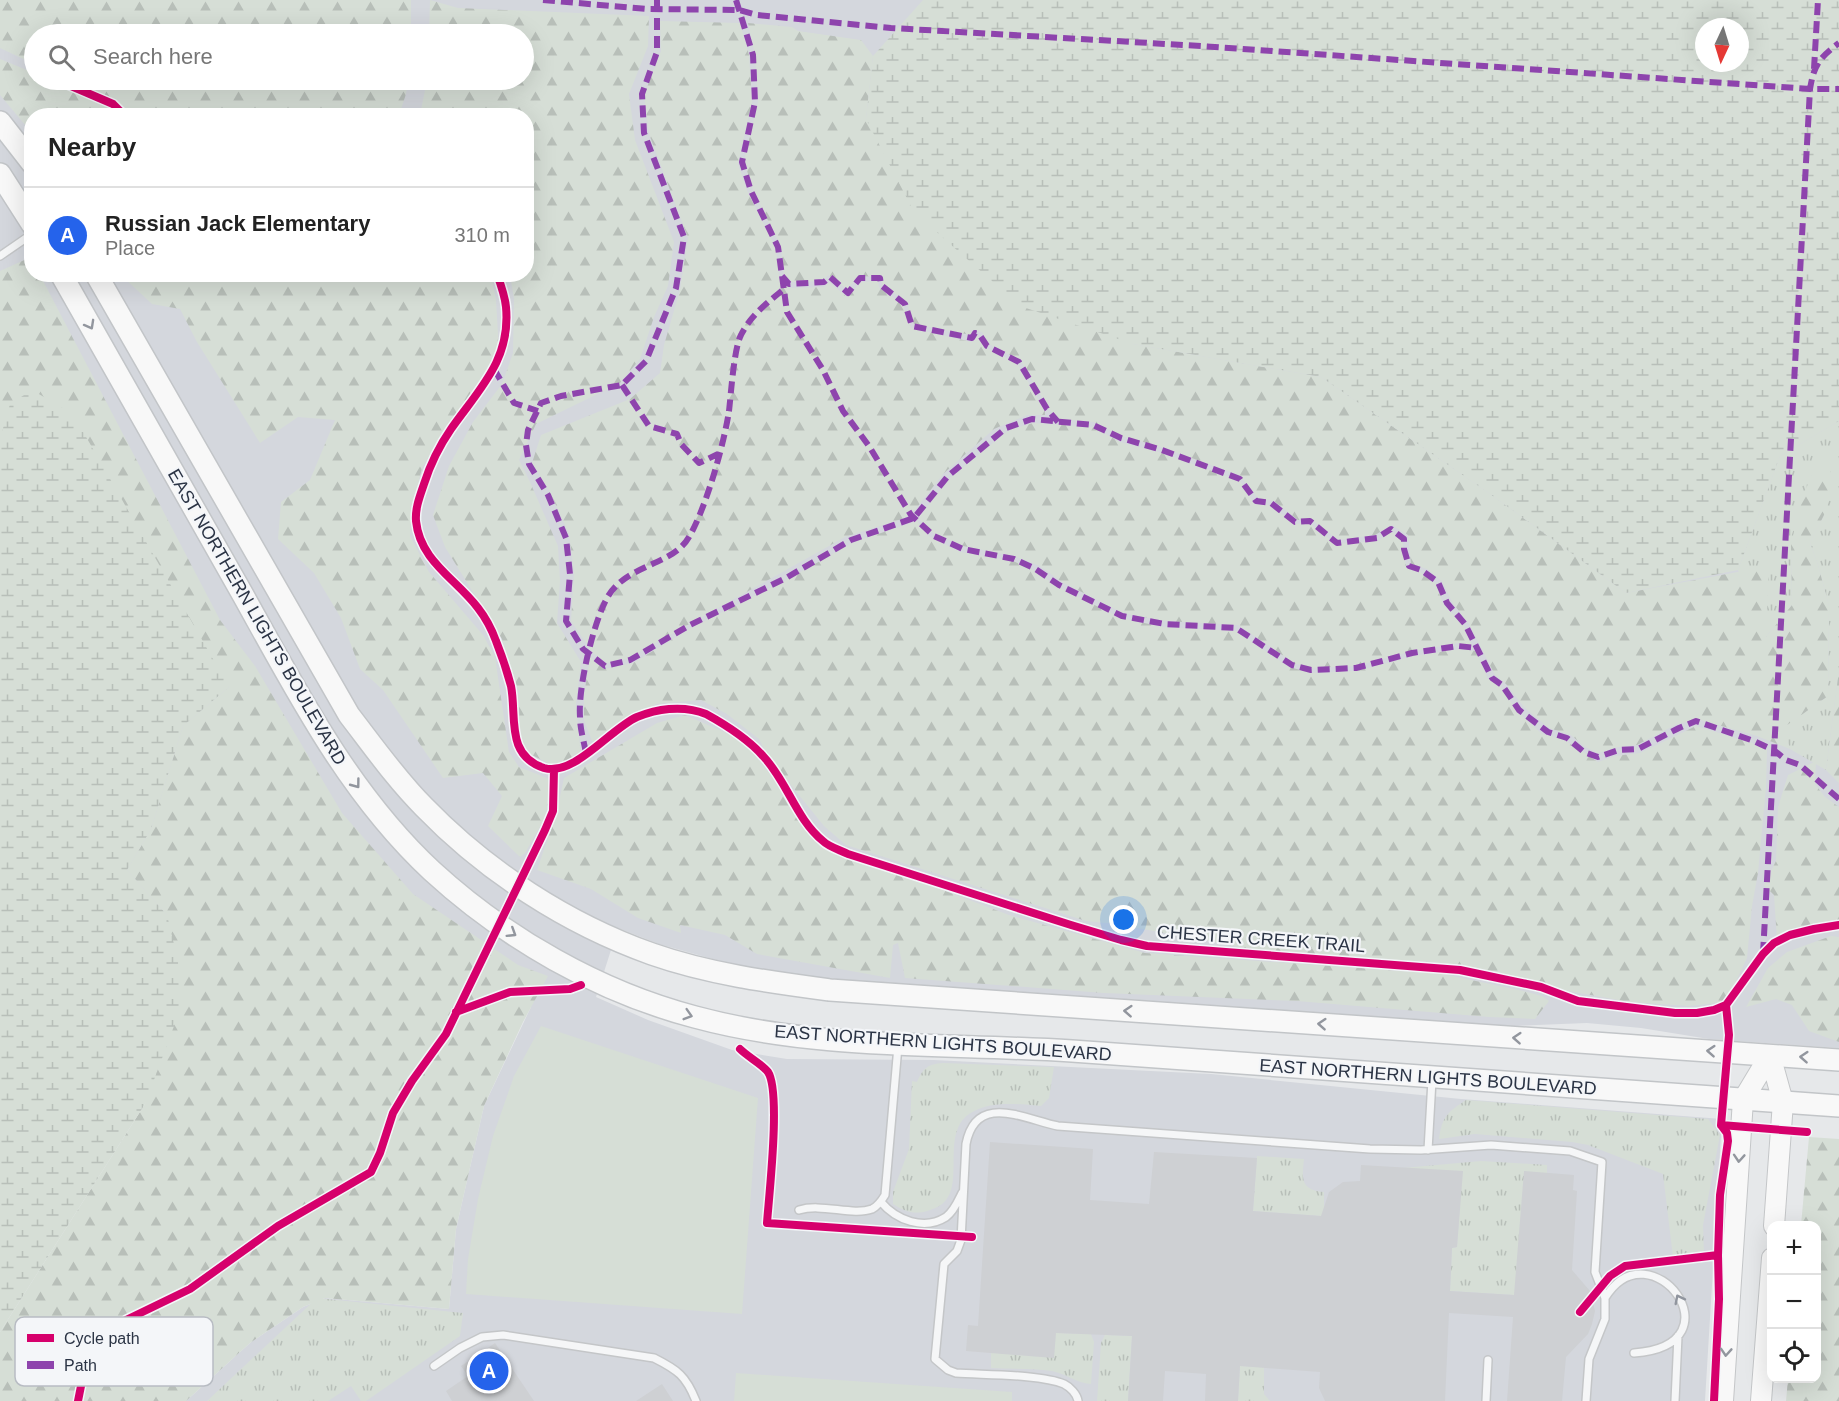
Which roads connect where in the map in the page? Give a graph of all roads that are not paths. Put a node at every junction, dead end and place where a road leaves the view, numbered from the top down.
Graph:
1 (0, 122) edge
2 (24, 154) edge
3 (0, 174) edge
4 (24, 212) edge
5 (24, 240) edge
6 (0, 256) edge
7 (66, 282) edge
8 (101, 282) edge
9 (898, 1044) junction
10 (1770, 1055) junction
11 (1839, 1060) edge
12 (1432, 1077) junction
13 (1743, 1100) junction
14 (1783, 1102) junction
15 (1839, 1106) edge
16 (1428, 1150) junction
17 (963, 1191) junction
18 (880, 1202) junction
19 (799, 1209) dead end
20 (1774, 1221) edge
21 (1771, 1275) edge
22 (1605, 1298) junction
23 (1678, 1336) junction
24 (1634, 1353) dead end
25 (1488, 1360) dead end
26 (434, 1366) dead end
27 (696, 1401) edge
28 (1078, 1401) edge
29 (1486, 1401) edge
30 (1586, 1401) edge
31 (1675, 1401) edge
32 (1723, 1401) edge
33 (1761, 1401) edge

1 - 2 main road
3 - 4 main road
5 - 6 lane
7 -> 9 main road, EAST NORTHERN LIGHTS BOULEVARD
10 -> 8 main road, EAST NORTHERN LIGHTS BOULEVARD
9 - 12 main road, EAST NORTHERN LIGHTS BOULEVARD
9 - 18 lane
11 -> 10 main road, EAST NORTHERN LIGHTS BOULEVARD
10 - 13 main road
10 - 14 main road
12 - 13 main road, EAST NORTHERN LIGHTS BOULEVARD
12 - 16 lane
13 - 14 main road, EAST NORTHERN LIGHTS BOULEVARD
13 -> 32 main road
14 - 15 main road, EAST NORTHERN LIGHTS BOULEVARD
14 - 20 main road
16 - 17 lane
16 - 22 lane
17 - 18 lane
17 - 28 lane
18 - 19 lane
21 - 33 main road
23 -> 22 lane
22 - 30 lane
23 - 24 lane
23 - 31 lane
25 - 29 lane
26 - 27 lane

